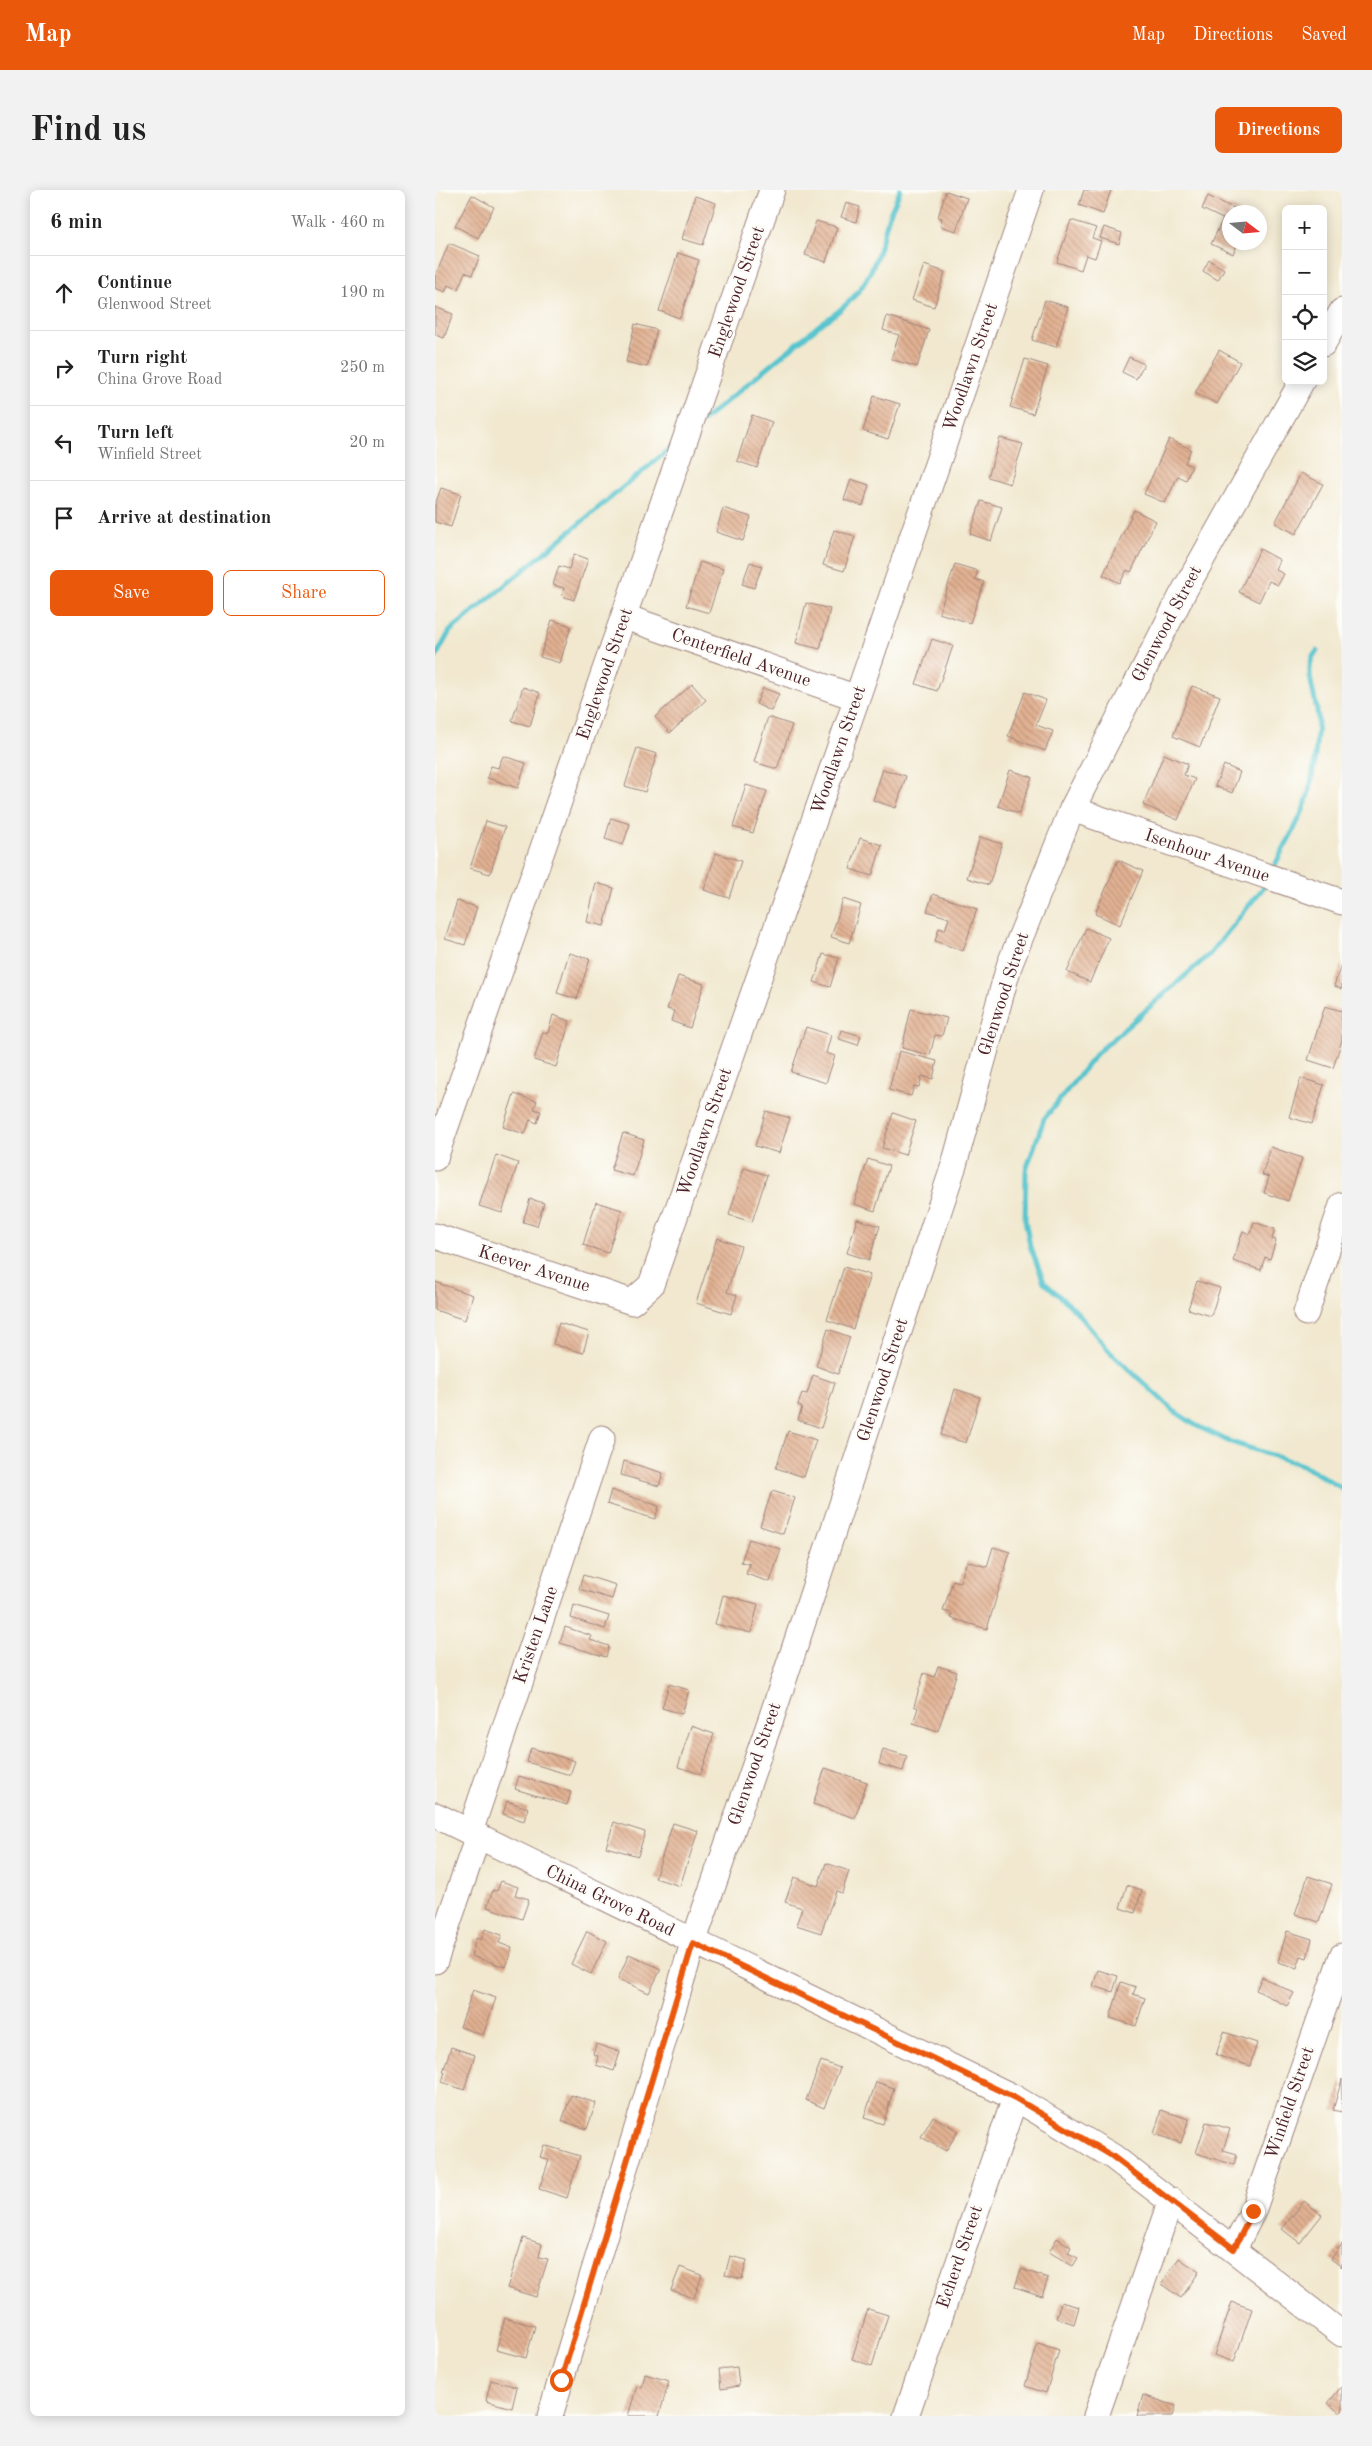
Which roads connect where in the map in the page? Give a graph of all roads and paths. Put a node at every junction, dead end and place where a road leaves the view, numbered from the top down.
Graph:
1 (773, 190) edge
2 (1031, 190) edge
3 (1342, 311) edge
4 (1325, 340) edge
5 (1300, 385) edge
6 (625, 617) junction
7 (857, 698) junction
8 (1072, 809) junction
9 (1342, 902) edge
10 (435, 1158) edge
11 (1342, 1205) edge
12 (435, 1236) edge
13 (632, 1302) joint
14 (1306, 1313) dead end
15 (602, 1438) dead end
16 (435, 1815) edge
17 (474, 1834) junction
18 (693, 1943) junction
19 (1342, 1956) edge
20 (435, 1960) edge
21 (1015, 2098) junction
22 (1171, 2200) junction
23 (1234, 2249) junction
24 (1342, 2334) edge
25 (550, 2416) edge
26 (906, 2416) edge
27 (1097, 2416) edge

1 - 6 street, Englewood Street
2 - 7 street, Woodlawn Street
3 - 4 street
5 - 8 street, Glenwood Street
6 - 7 street, Centerfield Avenue
6 - 10 street, Englewood Street
7 - 13 street, Woodlawn Street
8 - 9 street, Isenhour Avenue
8 - 18 street, Glenwood Street
11 - 14 street
12 - 13 street, Keever Avenue
15 - 17 street, Kristen Lane
16 - 17 street, China Grove Road
17 - 18 street, China Grove Road
17 - 20 street, Kristen Lane
18 - 21 street, China Grove Road
18 - 25 street, Glenwood Street
19 - 23 street, Winfield Street
21 - 22 street, China Grove Road
21 - 26 street, Echerd Street
22 - 23 street, China Grove Road
22 - 27 street
23 - 24 street, China Grove Road

